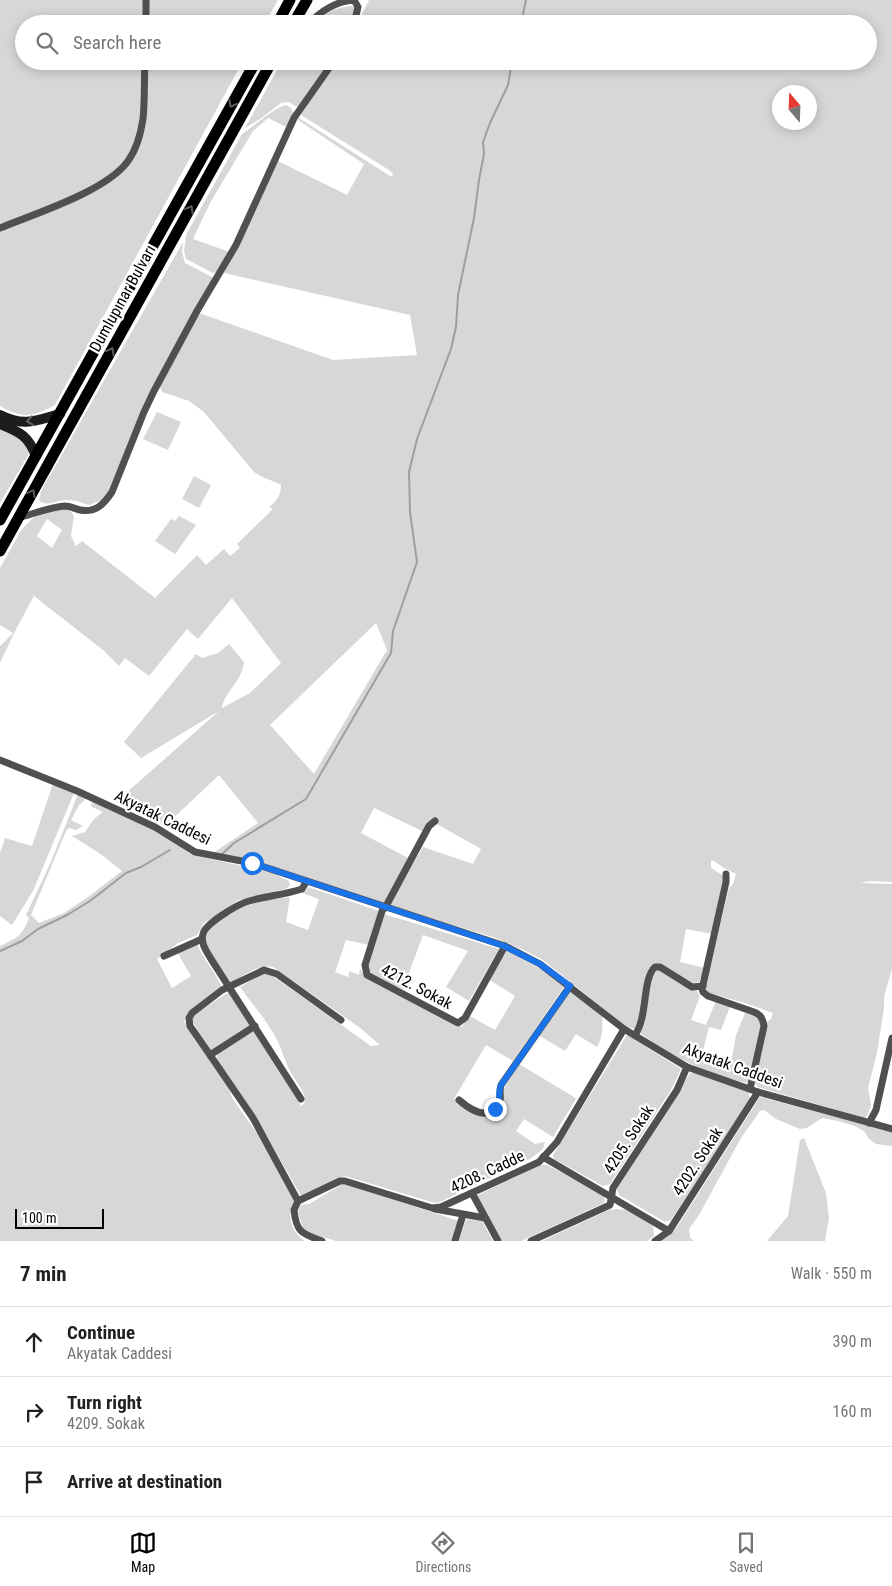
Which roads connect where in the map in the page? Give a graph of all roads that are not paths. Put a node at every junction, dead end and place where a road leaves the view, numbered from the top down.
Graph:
1 (146, 0) edge
2 (290, 0) edge
3 (307, 0) edge
4 (146, 15) edge
5 (282, 15) edge
6 (298, 15) edge
7 (318, 15) edge
8 (356, 15) edge
9 (144, 70) edge
10 (251, 70) edge
11 (267, 70) edge
12 (328, 70) edge
13 (0, 228) edge
14 (60, 414) junction
15 (0, 415) edge
16 (0, 424) edge
17 (36, 456) junction
18 (18, 518) junction
19 (0, 520) edge
20 (0, 551) edge
21 (0, 760) edge
22 (435, 821) dead end
23 (726, 874) dead end
24 (306, 882) junction
25 (384, 908) junction
26 (202, 939) junction
27 (504, 946) junction
28 (164, 956) dead end
29 (570, 986) junction
30 (702, 986) junction
31 (229, 987) junction
32 (341, 1020) dead end
33 (255, 1026) junction
34 (624, 1029) junction
35 (635, 1035) junction
36 (892, 1038) edge
37 (210, 1056) junction
38 (687, 1067) junction
39 (750, 1089) junction
40 (758, 1092) junction
41 (301, 1100) dead end
42 (459, 1100) dead end
43 (869, 1123) junction
44 (892, 1129) edge
45 (543, 1157) junction
46 (472, 1193) junction
47 (612, 1196) junction
48 (298, 1201) junction
49 (432, 1208) junction
50 (463, 1215) junction
51 (486, 1218) junction
52 (669, 1231) junction
53 (322, 1241) edge
54 (455, 1241) edge
55 (498, 1241) edge
56 (531, 1241) edge
57 (655, 1241) edge

1 - 4 street
2 - 5 highway
3 - 6 highway
7 - 8 street
9 - 13 street
10 -> 14 highway, Dumlupınar Bulvarı
18 -> 11 highway, Dumlupınar Bulvarı
12 - 18 street
14 -> 15 main road
14 - 17 highway, Dumlupınar Bulvarı
16 - 17 main road
17 - 19 highway, Dumlupınar Bulvarı
18 - 20 highway, Dumlupınar Bulvarı
21 - 24 street, Akyatak Caddesi
22 - 25 street
23 - 30 street
24 - 25 street, Akyatak Caddesi
24 - 26 street
25 - 27 street, Akyatak Caddesi
25 - 27 street, 4212. Sokak
26 - 28 street
26 - 31 street
27 - 29 street, Akyatak Caddesi
29 - 34 street, Akyatak Caddesi
29 - 42 street
30 - 35 street
30 - 39 street
31 - 32 street
31 - 33 street
31 - 37 street
33 - 37 street
33 - 41 street
34 - 35 street, Akyatak Caddesi
34 - 45 street, 4208. Cadde
35 - 38 street, Akyatak Caddesi
36 - 43 street
37 - 48 street
38 - 39 street, Akyatak Caddesi
38 - 47 street, 4205. Sokak
39 - 40 street, Akyatak Caddesi
40 - 43 street, Akyatak Caddesi
40 - 52 street, 4202. Sokak
43 - 44 street, Akyatak Caddesi
45 - 46 street, 4208. Cadde
45 - 47 street
46 - 49 street, 4208. Cadde
46 - 51 street
47 - 52 street
47 - 56 street, 4205. Sokak
48 - 49 street
48 - 53 street
49 - 50 street
50 - 51 street
50 - 54 street
51 - 55 street
52 - 57 street, 4202. Sokak

